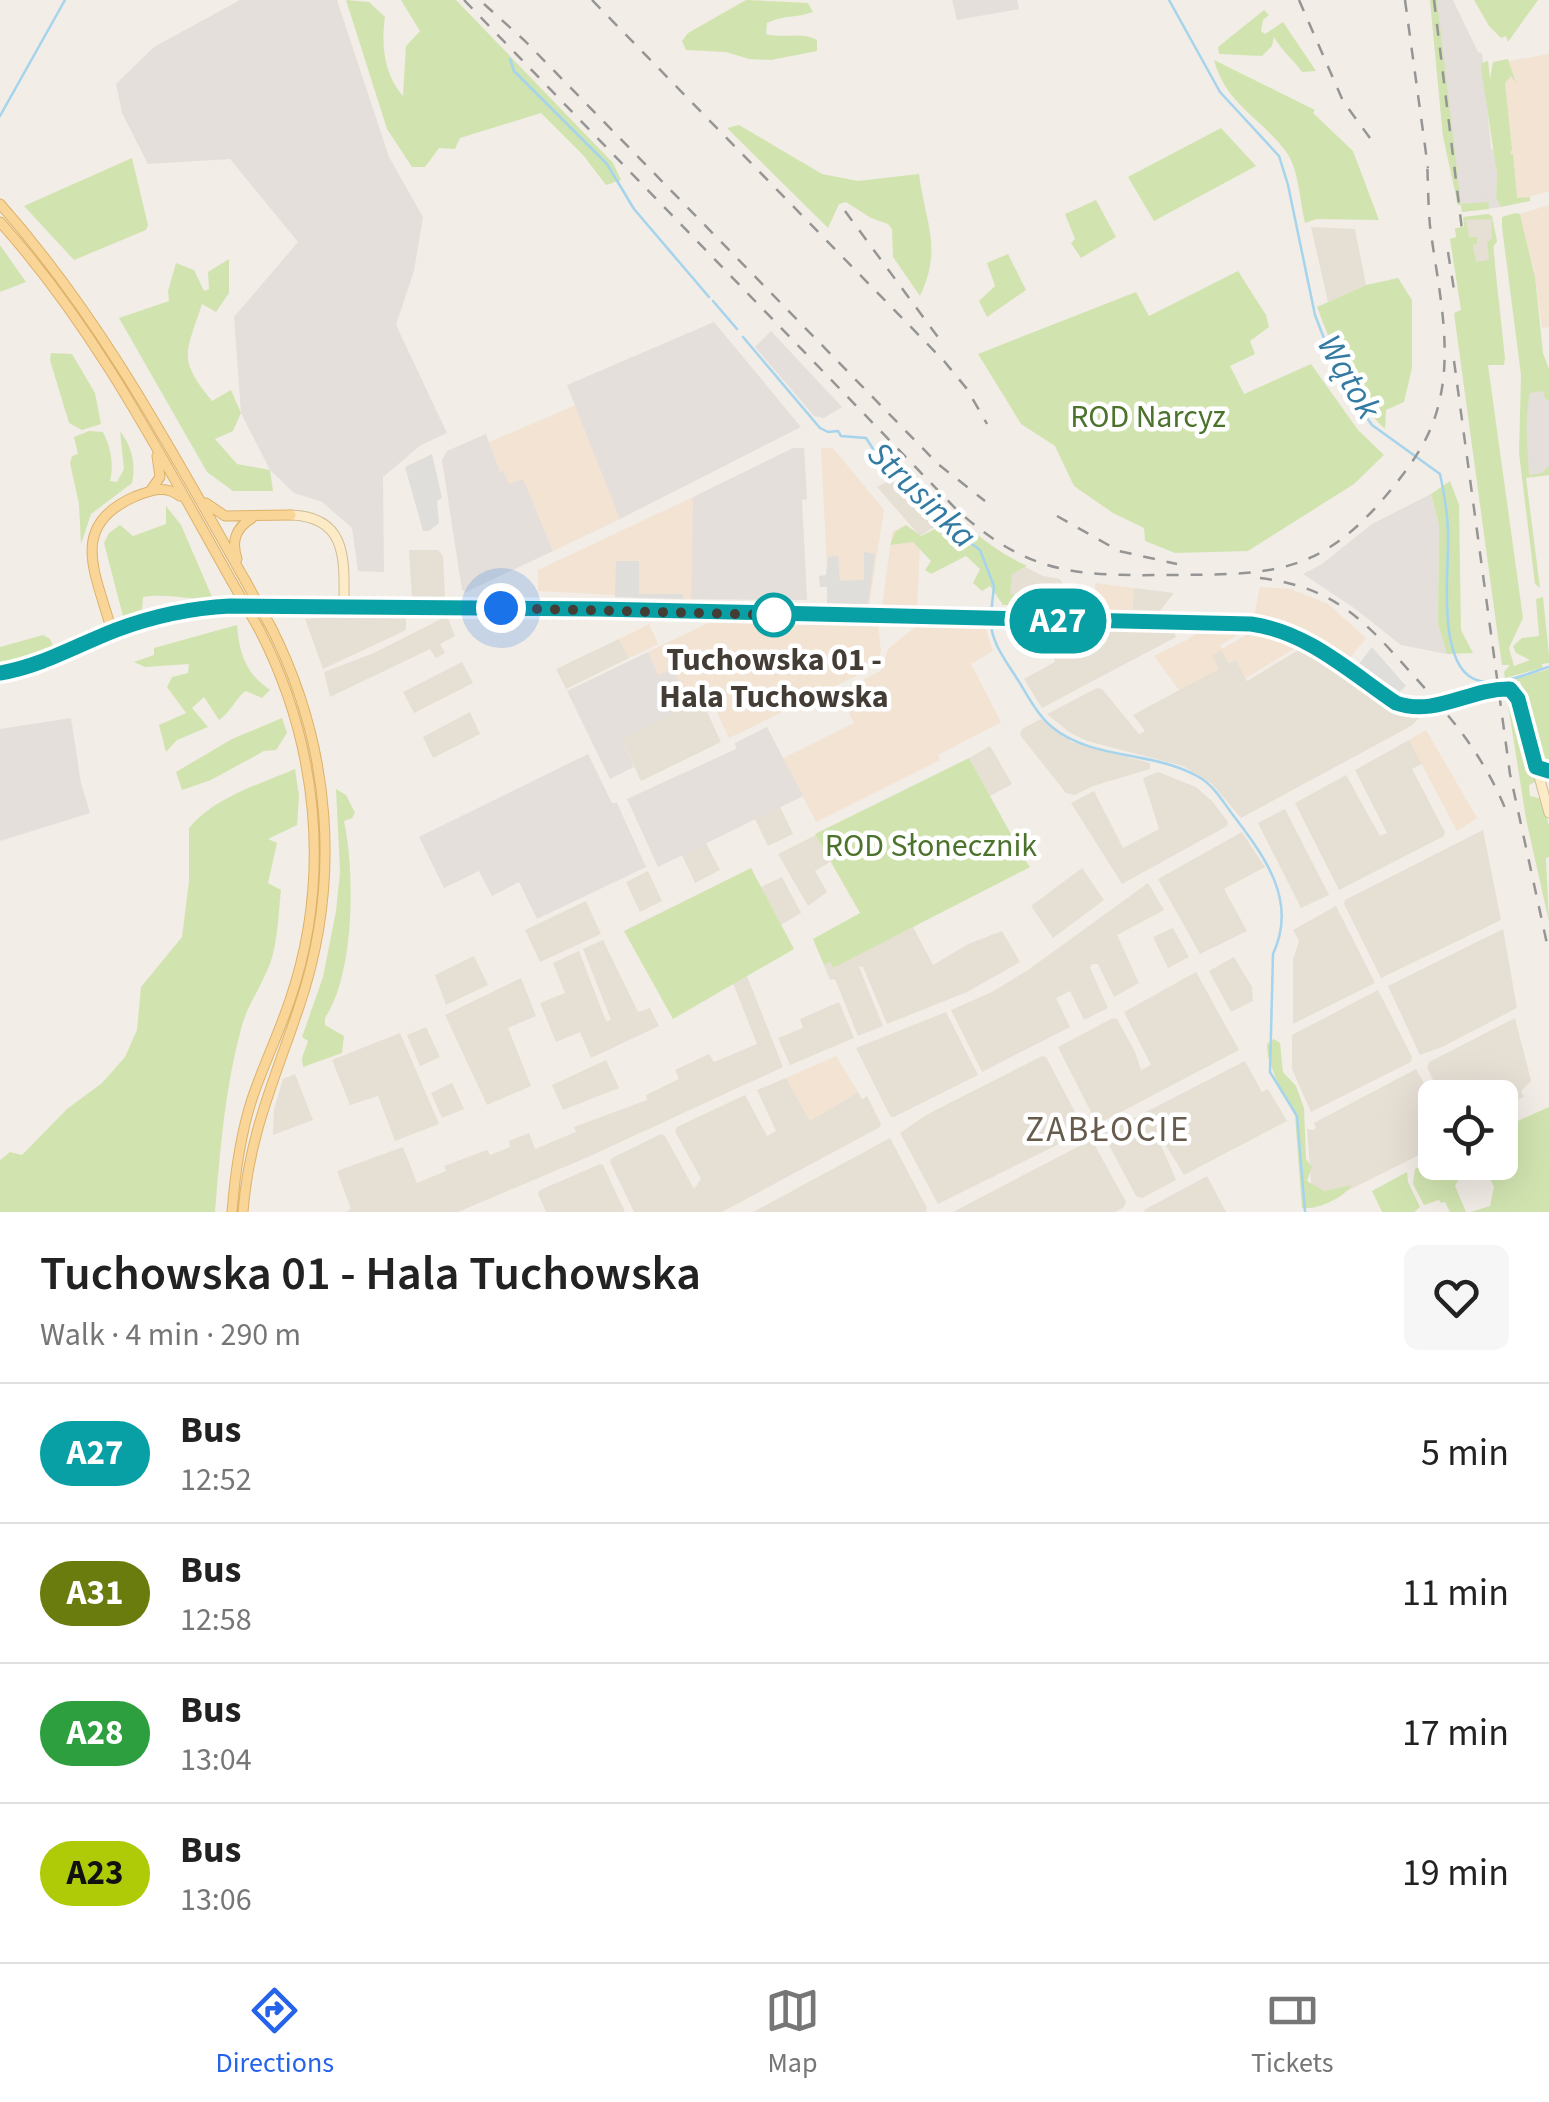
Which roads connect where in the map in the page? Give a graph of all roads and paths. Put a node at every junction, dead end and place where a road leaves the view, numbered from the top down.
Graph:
1 (0, 204) edge
2 (0, 222) edge
3 (150, 437) junction
4 (188, 481) junction
5 (151, 490) junction
6 (194, 514) junction
7 (291, 514) joint
8 (254, 517) junction
9 (245, 580) junction
10 (344, 606) junction
11 (112, 632) junction
12 (0, 673) edge
13 (1536, 767) junction
14 (1549, 771) edge
15 (1546, 789) edge
16 (1549, 812) edge
17 (232, 1212) edge
18 (243, 1212) edge

1 - 4 main road
2 - 3 main road
3 - 5 main road
3 - 6 main road
4 - 8 main road
4 - 9 main road
5 - 6 main road
5 - 11 main road
6 - 17 main road, bridge
7 - 8 main road
7 - 10 street
8 - 9 main road
9 - 18 main road, bridge
10 - 11 street
10 - 13 street
11 - 12 street
13 - 14 street
13 - 15 street
15 - 16 street

